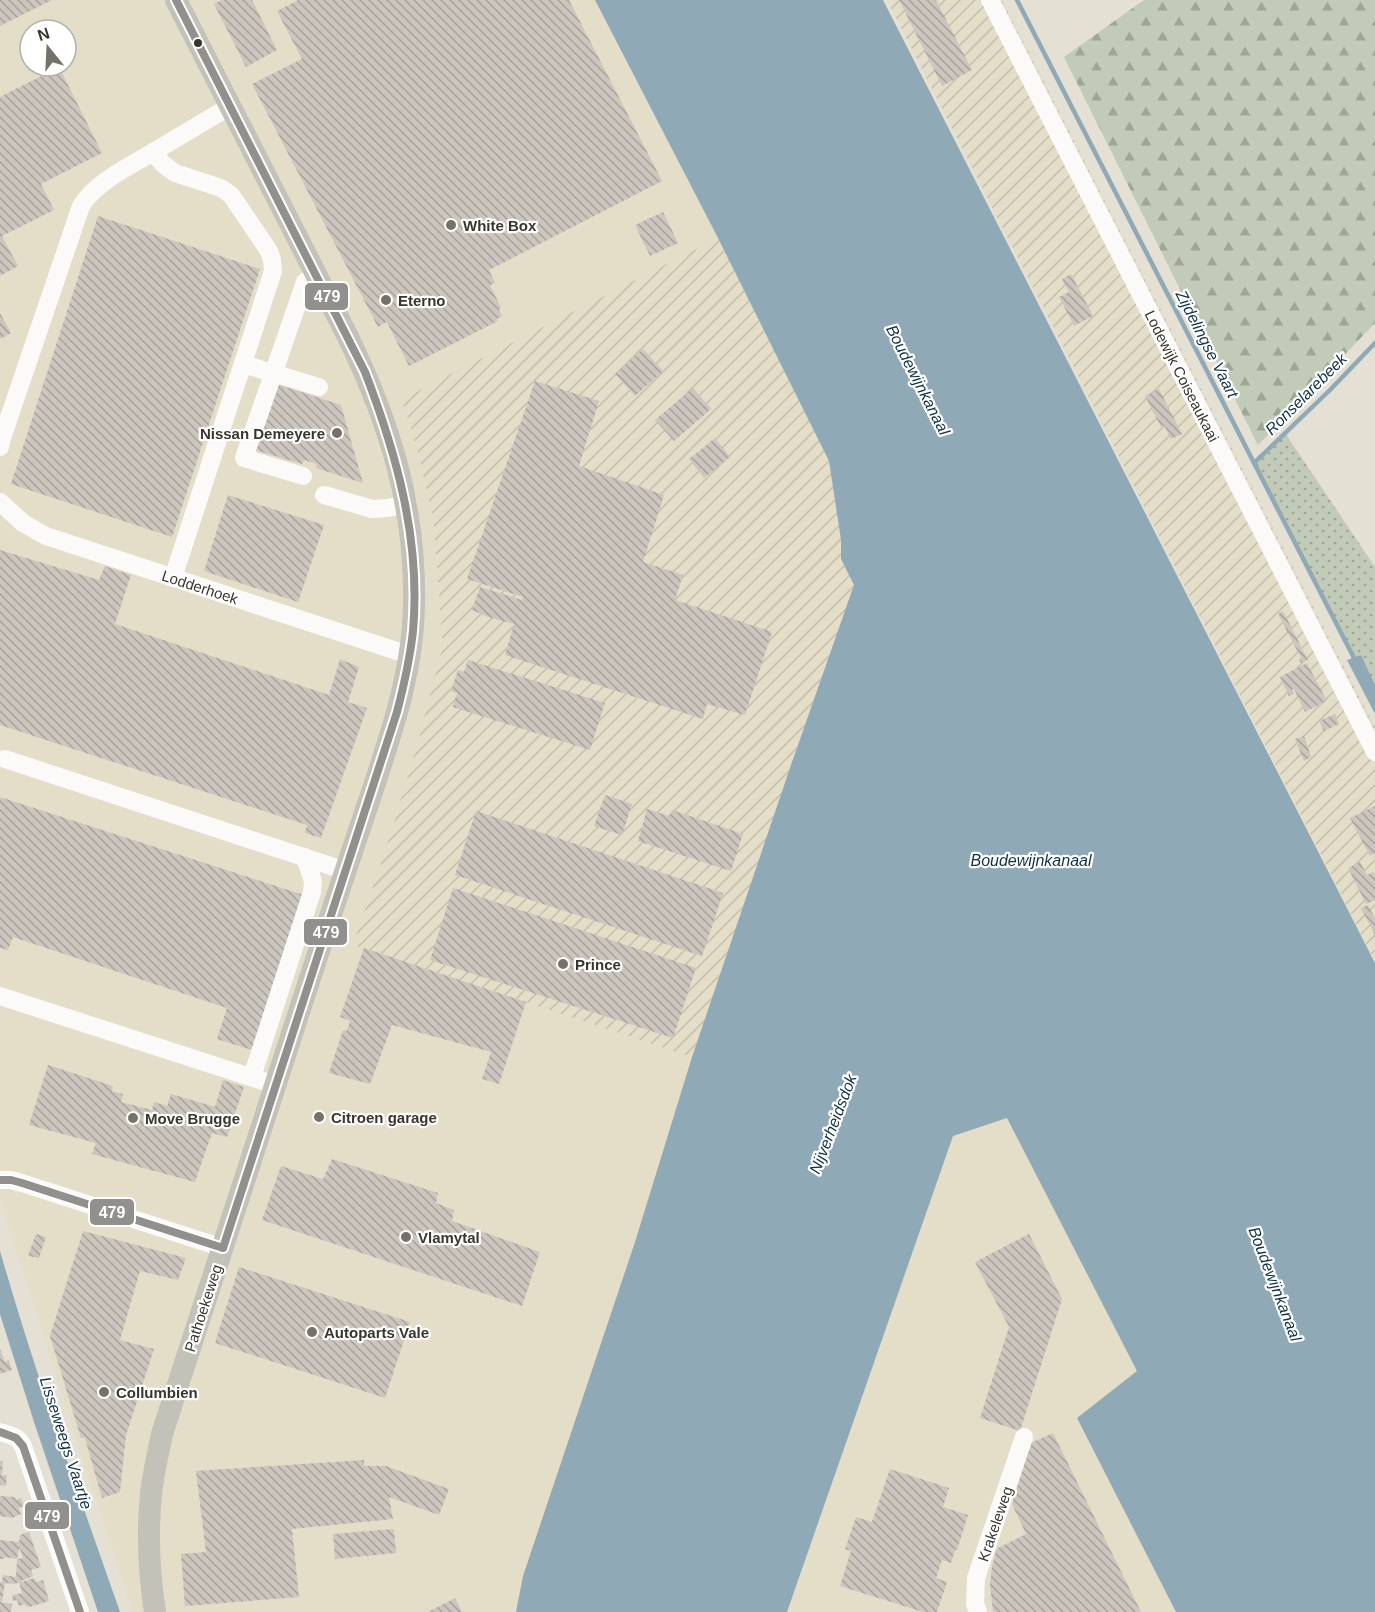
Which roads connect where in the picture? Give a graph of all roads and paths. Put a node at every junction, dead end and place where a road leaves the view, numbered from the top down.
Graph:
1 (990, 0) edge
2 (180, 1) edge
3 (231, 106) junction
4 (153, 152) junction
5 (316, 273) junction
6 (243, 364) junction
7 (274, 373) junction
8 (319, 387) dead end
9 (0, 447) edge
10 (303, 476) dead end
11 (324, 495) dead end
12 (0, 502) edge
13 (406, 504) junction
14 (173, 579) junction
15 (410, 655) junction
16 (1375, 752) edge
17 (5, 759) dead end
18 (305, 857) junction
19 (346, 871) junction
20 (0, 996) edge
21 (252, 1077) junction
22 (275, 1085) junction
23 (0, 1180) edge
24 (223, 1248) junction
25 (0, 1432) edge
26 (1024, 1437) dead end
27 (80, 1612) edge
28 (155, 1612) edge
29 (978, 1612) edge

1 - 16 street, Lodewijk Coiseaukaai
2 - 3 main road, Pathoekeweg
3 - 4 street
3 - 5 main road, Pathoekeweg
4 - 6 street
4 - 9 street
5 - 7 street
5 - 13 main road, Pathoekeweg
6 - 7 street
6 - 14 street
7 - 8 street
7 - 10 street
11 - 13 street
12 - 14 street, Lodderhoek
13 - 15 main road, Pathoekeweg
14 - 15 street, Lodderhoek
15 - 19 main road, Pathoekeweg
17 - 18 street
18 - 19 street
18 - 21 street
19 - 22 main road, Pathoekeweg
20 - 21 street
21 - 22 street
22 - 24 main road, Pathoekeweg
23 - 24 street
24 - 28 main road, Pathoekeweg
25 - 27 street
26 - 29 street, Krakeleweg

